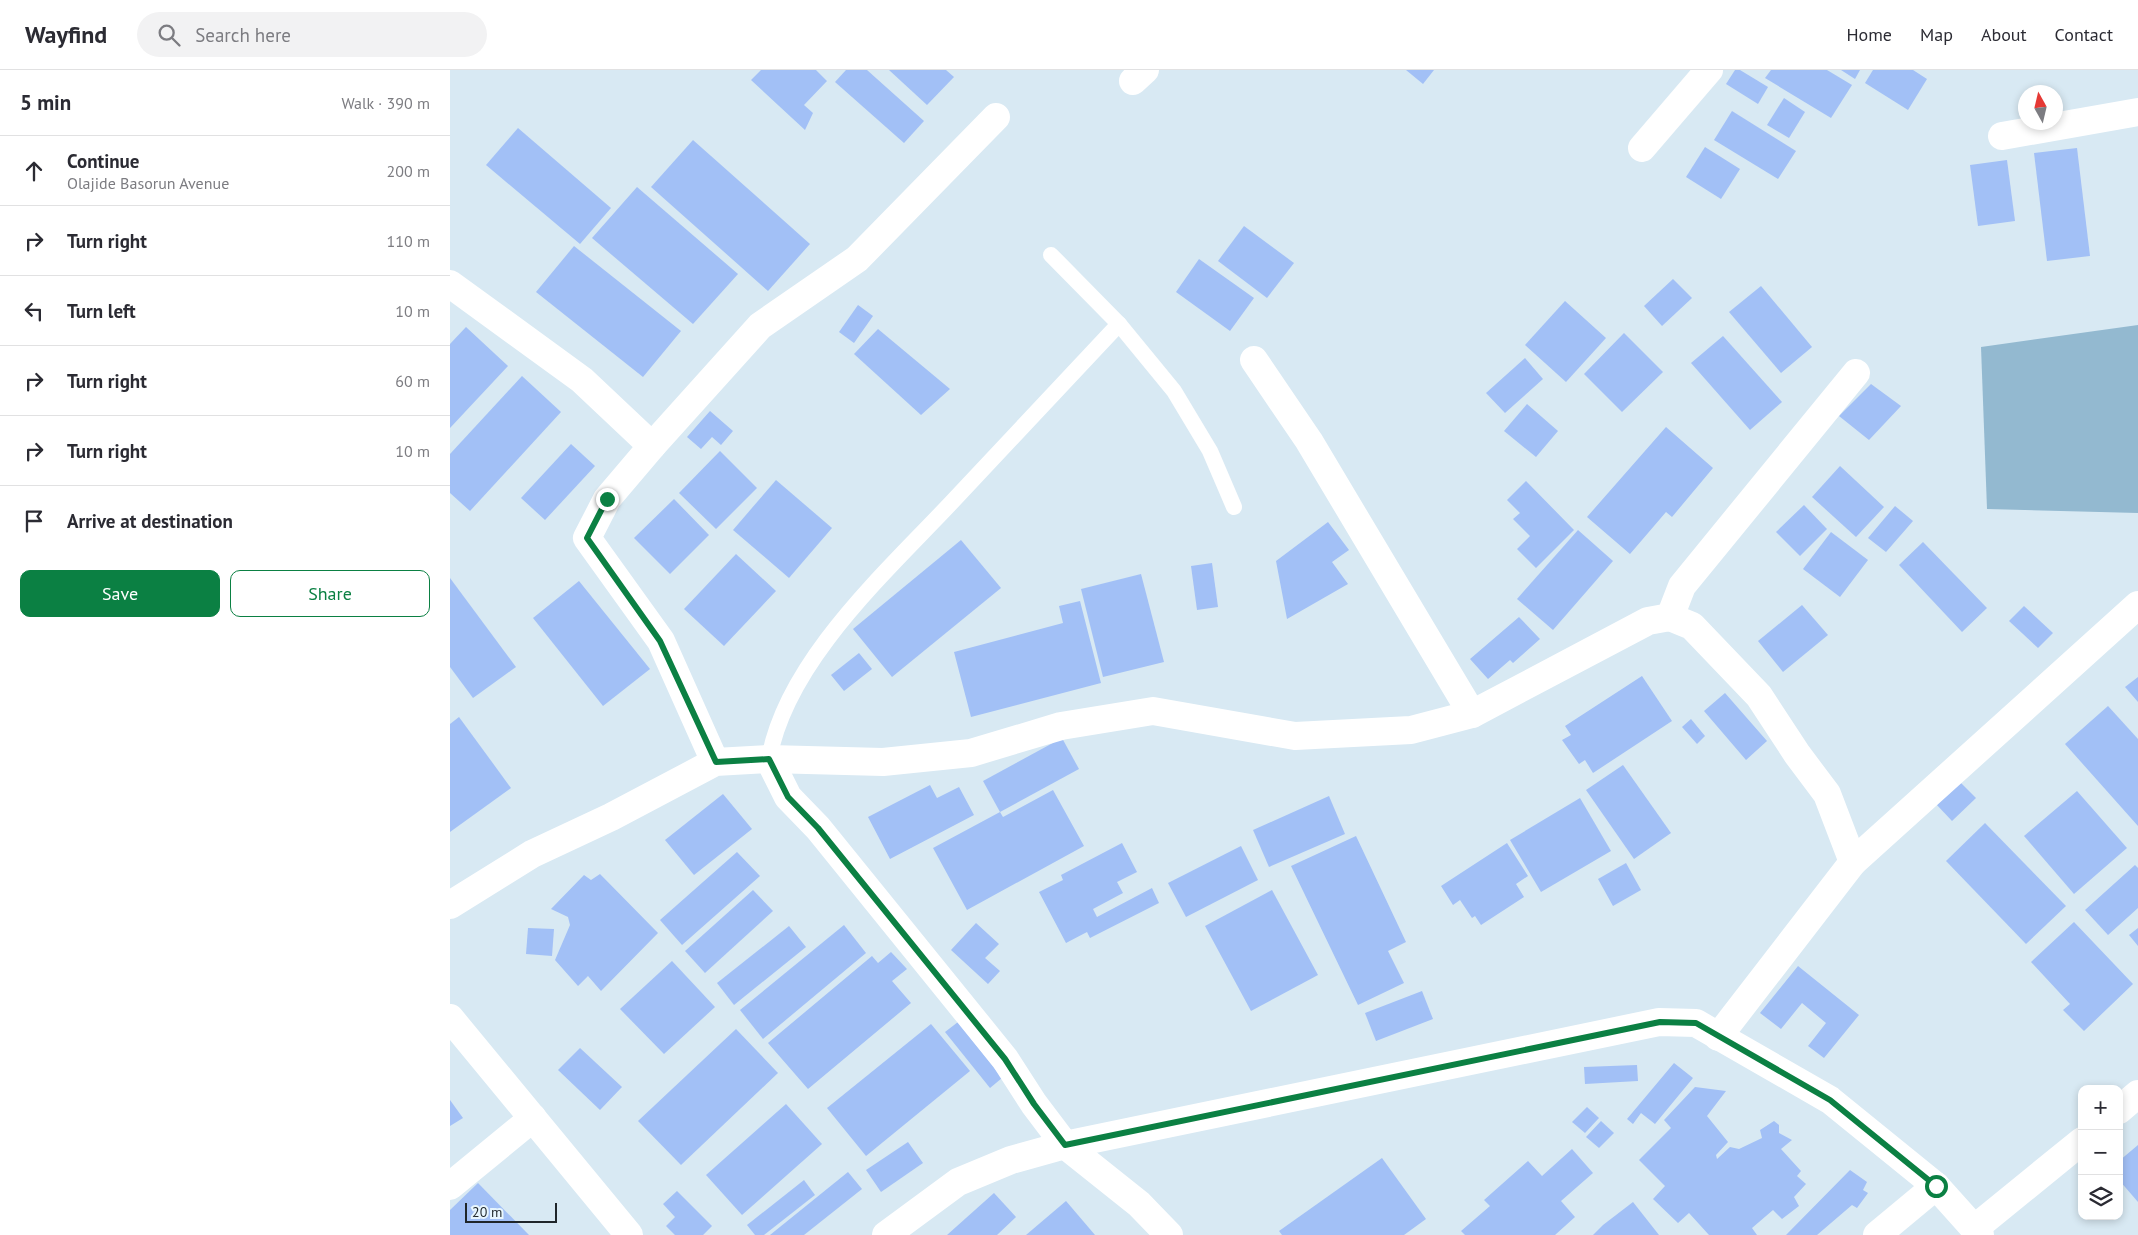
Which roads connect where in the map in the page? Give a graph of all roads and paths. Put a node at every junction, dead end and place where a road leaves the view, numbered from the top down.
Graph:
1 (1709, 70) edge
2 (2138, 112) edge
3 (996, 117) dead end
4 (2002, 136) dead end
5 (1642, 148) dead end
6 (1051, 255) dead end
7 (450, 284) edge
8 (1119, 324) junction
9 (1254, 360) dead end
10 (1856, 373) dead end
11 (652, 446) junction
12 (1234, 508) dead end
13 (2138, 605) edge
14 (1670, 616) junction
15 (1472, 714) junction
16 (769, 759) junction
17 (716, 762) junction
18 (1853, 862) junction
19 (450, 905) edge
20 (450, 1018) edge
21 (1718, 1036) junction
22 (2138, 1094) edge
23 (2123, 1107) edge
24 (533, 1118) junction
25 (2078, 1144) edge
26 (1065, 1145) junction
27 (450, 1186) edge
28 (1936, 1186) junction
29 (1978, 1232) edge
30 (629, 1235) edge
31 (886, 1235) edge
32 (1169, 1235) edge
33 (1877, 1235) edge

1 - 5 street
2 - 4 street
3 - 11 street
6 - 8 lane
7 - 11 street
8 - 12 lane
8 - 16 lane
9 - 15 street
10 - 14 street
11 - 17 street
13 - 18 street
14 - 15 street
14 - 18 street
15 - 16 street
16 - 17 street
16 - 26 street
17 - 19 street
18 - 21 street
20 - 24 street
21 - 26 street
21 - 28 street
22 - 23 street
24 - 27 street
24 - 30 street
25 - 29 street
26 - 31 street
26 - 32 street
28 - 29 street
28 - 33 street

